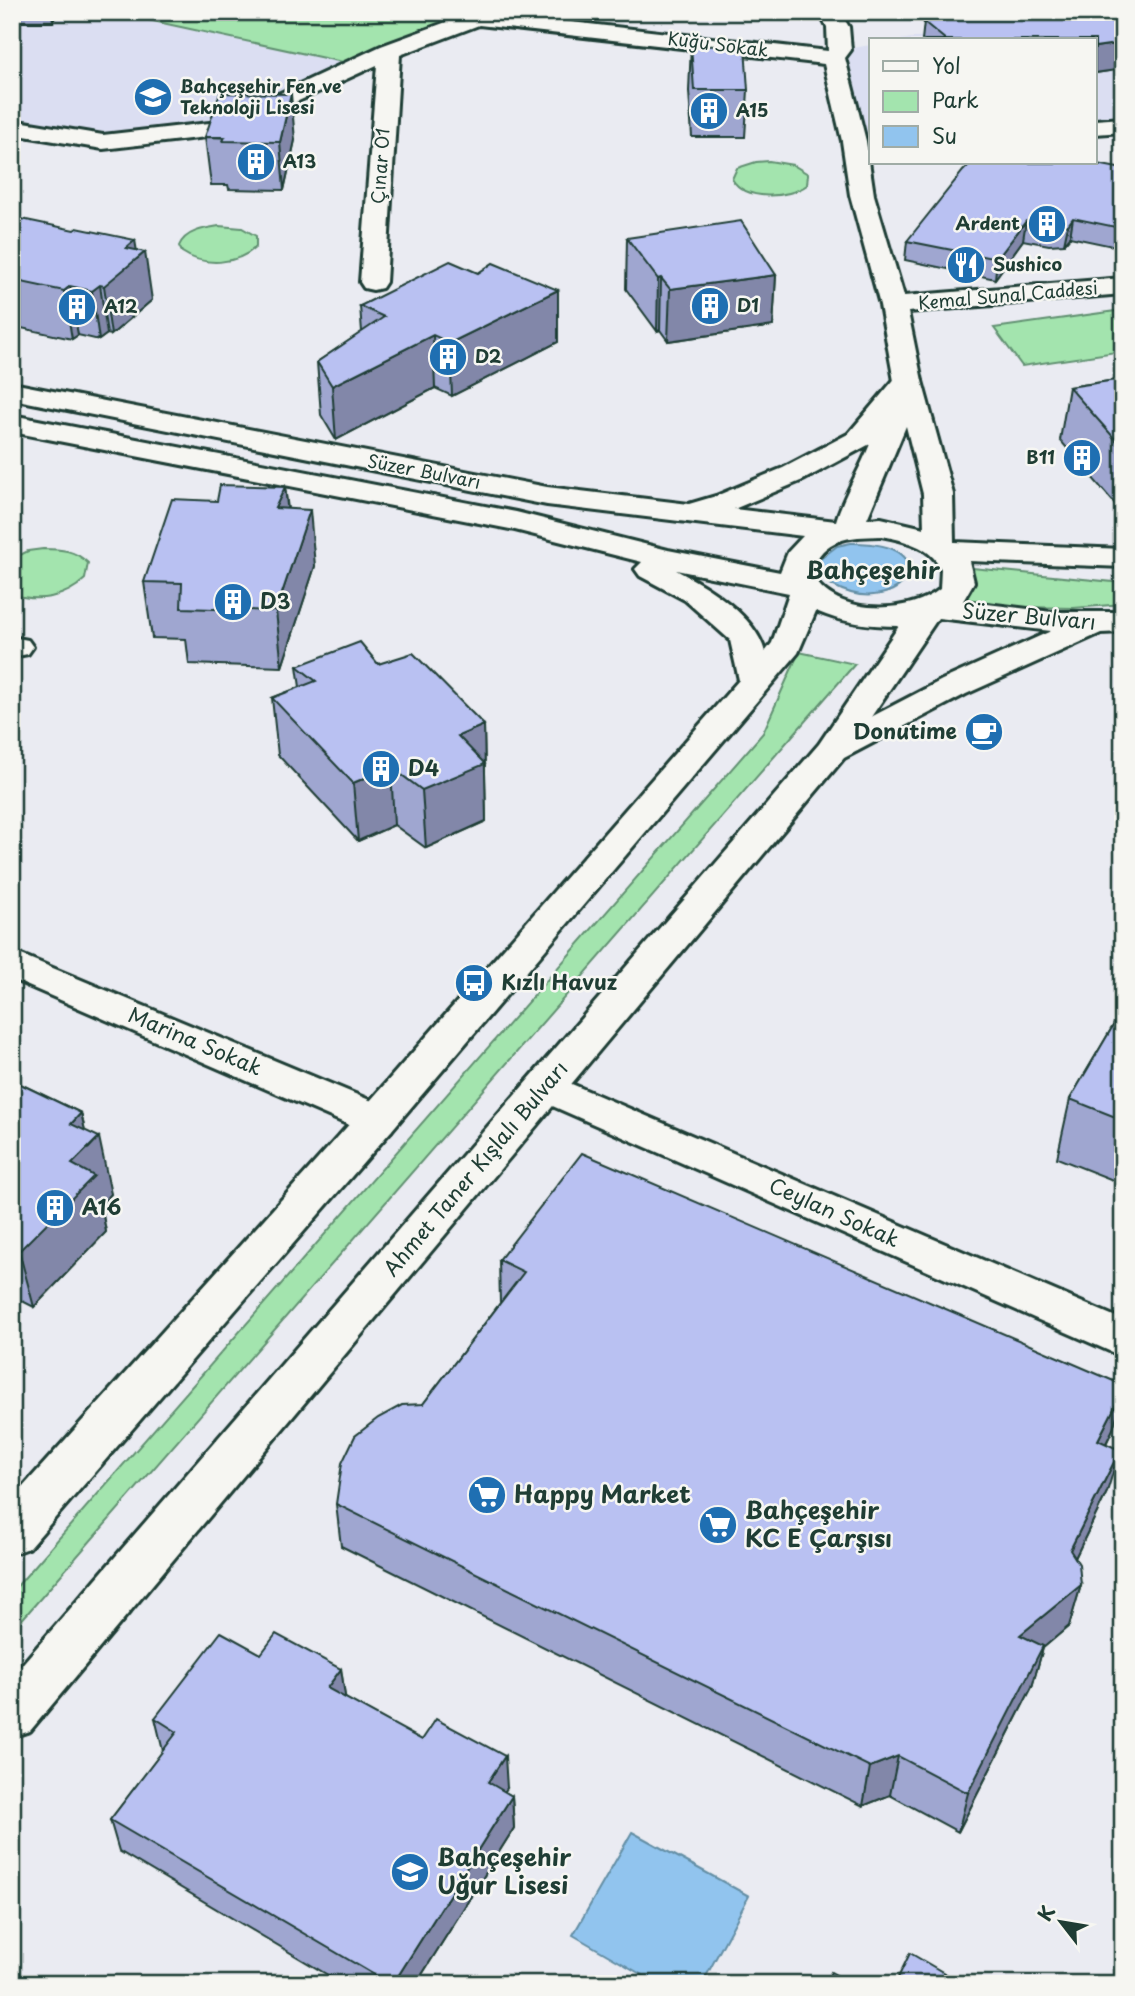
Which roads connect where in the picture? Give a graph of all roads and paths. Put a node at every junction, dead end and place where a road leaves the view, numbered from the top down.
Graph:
1 (830, 12) edge
2 (472, 15) edge
3 (389, 51) junction
4 (834, 58) junction
5 (1123, 125) edge
6 (12, 127) edge
7 (1096, 128) edge
8 (862, 141) edge
9 (373, 282) dead end
10 (1123, 286) edge
11 (894, 305) junction
12 (908, 381) junction
13 (12, 391) edge
14 (12, 423) edge
15 (690, 512) junction
16 (844, 530) junction
17 (603, 544) junction
18 (942, 548) junction
19 (1123, 558) edge
20 (805, 589) junction
21 (930, 610) junction
22 (1108, 624) edge
23 (755, 679) junction
24 (831, 751) junction
25 (12, 964) edge
26 (545, 1087) junction
27 (377, 1119) junction
28 (1123, 1339) edge
29 (12, 1533) edge
30 (12, 1714) edge

1 - 4 main road
2 - 3 main road
2 - 4 main road, Kuğu Sokak
3 - 6 main road
3 - 9 main road, Çınar 01
4 - 8 main road
5 - 7 main road
8 - 11 main road
10 - 11 main road, Kemal Sunal Caddesi
11 - 12 main road
12 - 15 main road
12 - 16 main road
12 - 18 main road
13 - 15 main road, Süzer Bulvarı
14 - 17 main road, Süzer Bulvarı
15 - 16 main road, Süzer Bulvarı
16 - 18 main road
16 - 20 main road
17 - 20 main road, Süzer Bulvarı
17 - 23 main road
18 - 19 main road
18 - 21 main road
20 - 21 main road
20 - 23 main road
21 - 22 main road, Süzer Bulvarı
21 - 24 main road, Ahmet Taner Kışlalı Bulvarı
22 - 24 main road
23 - 27 main road
24 - 26 main road, Ahmet Taner Kışlalı Bulvarı
25 - 27 main road, Marina Sokak
26 - 28 main road, Ceylan Sokak
26 - 30 main road, Ahmet Taner Kışlalı Bulvarı
27 - 29 main road

